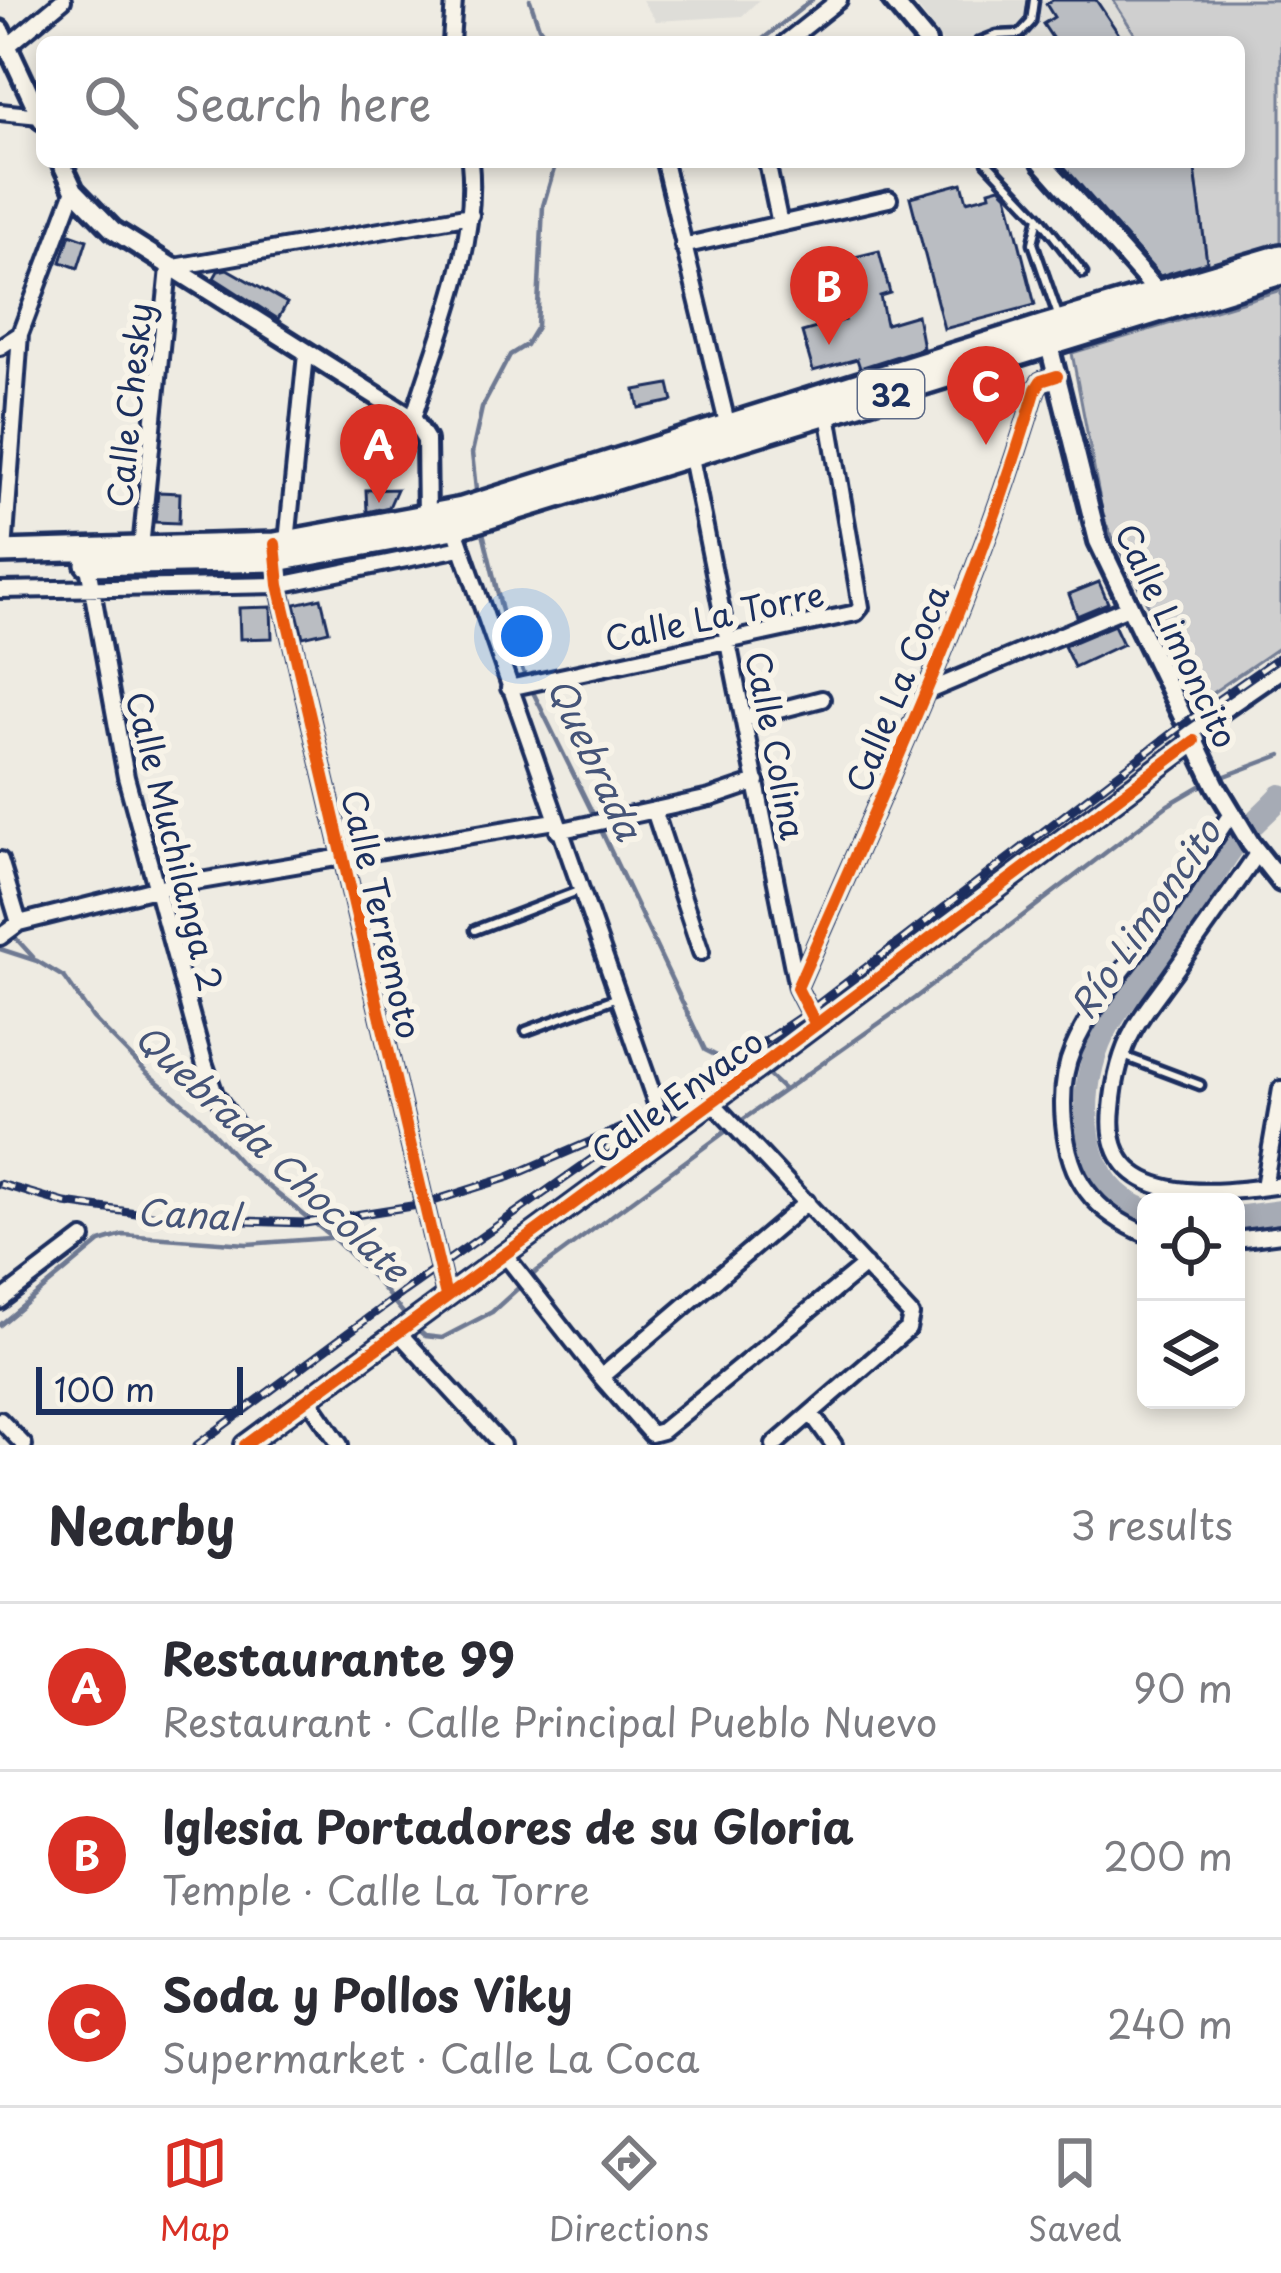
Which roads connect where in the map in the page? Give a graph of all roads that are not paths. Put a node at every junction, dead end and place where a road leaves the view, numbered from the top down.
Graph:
1 (63, 0) edge
2 (454, 0) edge
3 (839, 0) edge
4 (892, 0) edge
5 (1034, 0) edge
6 (451, 36) edge
7 (794, 36) edge
8 (922, 36) edge
9 (1024, 36) edge
10 (5, 38) edge
11 (36, 107) edge
12 (0, 112) edge
13 (36, 117) edge
14 (64, 168) edge
15 (470, 168) edge
16 (665, 168) edge
17 (768, 168) edge
18 (993, 168) edge
19 (1047, 168) edge
20 (74, 190) junction
21 (889, 199) dead end
22 (471, 215) junction
23 (1039, 217) junction
24 (780, 224) junction
25 (683, 246) junction
26 (1281, 256) edge
27 (169, 268) junction
28 (1083, 273) dead end
29 (1281, 273) edge
30 (1163, 302) junction
31 (1051, 330) junction
32 (20, 334) junction
33 (0, 347) edge
34 (306, 354) junction
35 (1058, 376) junction
36 (826, 405) junction
37 (413, 419) junction
38 (728, 427) junction
39 (689, 449) junction
40 (427, 517) junction
41 (460, 524) junction
42 (141, 548) junction
43 (279, 549) junction
44 (1, 556) edge
45 (87, 557) junction
46 (279, 585) junction
47 (92, 589) junction
48 (0, 590) edge
49 (1128, 607) junction
50 (729, 639) junction
51 (1281, 669) edge
52 (513, 687) junction
53 (926, 692) junction
54 (822, 699) dead end
55 (744, 719) junction
56 (1192, 736) junction
57 (758, 782) junction
58 (654, 810) junction
59 (1234, 816) junction
60 (556, 826) junction
61 (1254, 849) junction
62 (341, 855) junction
63 (0, 860) edge
64 (1281, 882) edge
65 (159, 887) junction
66 (580, 890) junction
67 (16, 924) junction
68 (475, 930) dead end
69 (0, 937) edge
70 (701, 952) dead end
71 (797, 988) junction
72 (618, 997) junction
73 (817, 1025) junction
74 (526, 1031) dead end
75 (1123, 1055) junction
76 (1200, 1085) dead end
77 (1281, 1089) edge
78 (712, 1102) junction
79 (670, 1131) junction
80 (242, 1134) dead end
81 (1281, 1185) edge
82 (1264, 1187) junction
83 (1190, 1193) edge
84 (1241, 1193) edge
85 (807, 1202) junction
86 (1137, 1230) edge
87 (1281, 1234) edge
88 (83, 1238) dead end
89 (1245, 1239) edge
90 (508, 1259) junction
91 (865, 1265) junction
92 (446, 1296) junction
93 (0, 1300) edge
94 (408, 1326) junction
95 (601, 1377) junction
96 (309, 1400) junction
97 (811, 1413) junction
98 (0, 1420) edge
99 (24, 1445) edge
100 (245, 1445) edge
101 (340, 1445) edge
102 (502, 1445) edge
103 (774, 1445) edge
104 (834, 1445) edge

1 - 10 street
2 - 6 street
3 - 7 street
4 - 8 street
5 - 9 lane
10 - 11 street
12 - 13 street
14 - 20 street
15 - 22 street
16 - 25 street
17 - 24 street
18 - 23 lane
19 - 30 street
20 - 27 street
20 - 32 street
21 - 24 street
22 - 27 street
22 - 37 street
23 - 28 lane
23 - 31 lane
24 - 25 street
25 - 38 street
26 - 30 highway, 32
27 - 34 street
27 - 42 street, Calle Chesky
29 - 30 highway, 32
30 - 31 highway, 32
31 - 35 street, Calle Limoncito
31 - 36 highway, 32
32 - 33 street
32 - 44 street
34 - 37 street
34 - 43 street, Calle Terremoto
35 - 49 street, Calle Limoncito
35 - 53 street, Calle La Coca
36 - 38 highway, 32
36 - 39 highway, 32
36 - 50 street, Calle La Torre
37 - 40 street
38 - 39 highway, 32
39 - 41 highway, 32
39 - 50 street, Calle Colina
40 - 41 highway, 32
40 - 43 highway, 32
41 - 43 highway, 32
41 - 46 street
41 - 52 street
42 - 43 highway, 32
42 - 45 highway, 32
43 - 45 highway, 32
43 - 46 street, Calle Terremoto
44 - 45 highway, 32
45 - 47 street, Calle Muchilanga 2
46 - 47 street
46 - 62 street, Calle Terremoto
47 - 48 street
47 - 65 street, Calle Muchilanga 2
49 - 53 street
49 - 56 street, Calle Limoncito
50 - 52 street, Calle La Torre
50 - 55 street, Calle Colina
51 - 56 street, Calle Envaco
52 - 60 street
53 - 71 street, Calle La Coca
54 - 55 street
55 - 57 street, Calle Colina
56 - 59 street, Calle Limoncito
56 - 73 street, Calle Envaco
57 - 58 street
57 - 71 street, Calle Colina
58 - 60 street
58 - 70 street
59 - 61 street, Calle Limoncito
59 - 86 street
60 - 62 street
60 - 66 street
61 - 64 street, Calle Limoncito
61 - 75 street
62 - 65 street
62 - 92 street, Calle Terremoto
63 - 67 street
65 - 67 street
65 - 80 street, Calle Muchilanga 2
66 - 68 lane
66 - 72 street
67 - 69 street
71 - 73 street
72 - 74 lane
72 - 79 street
73 - 78 street, Calle Envaco
75 - 76 lane
75 - 83 street
77 - 82 street
78 - 79 street, Calle Envaco
78 - 85 street
79 - 90 street, Calle Envaco
81 - 82 street
82 - 84 street
85 - 91 street
85 - 95 street
87 - 89 street
88 - 93 street
90 - 92 street, Calle Envaco
90 - 95 street
91 - 95 street
91 - 97 street
92 - 94 street, Calle Envaco
94 - 96 street, Calle Envaco
94 - 102 street
96 - 100 street, Calle Envaco
96 - 101 street
97 - 103 street
97 - 104 street
98 - 99 street

